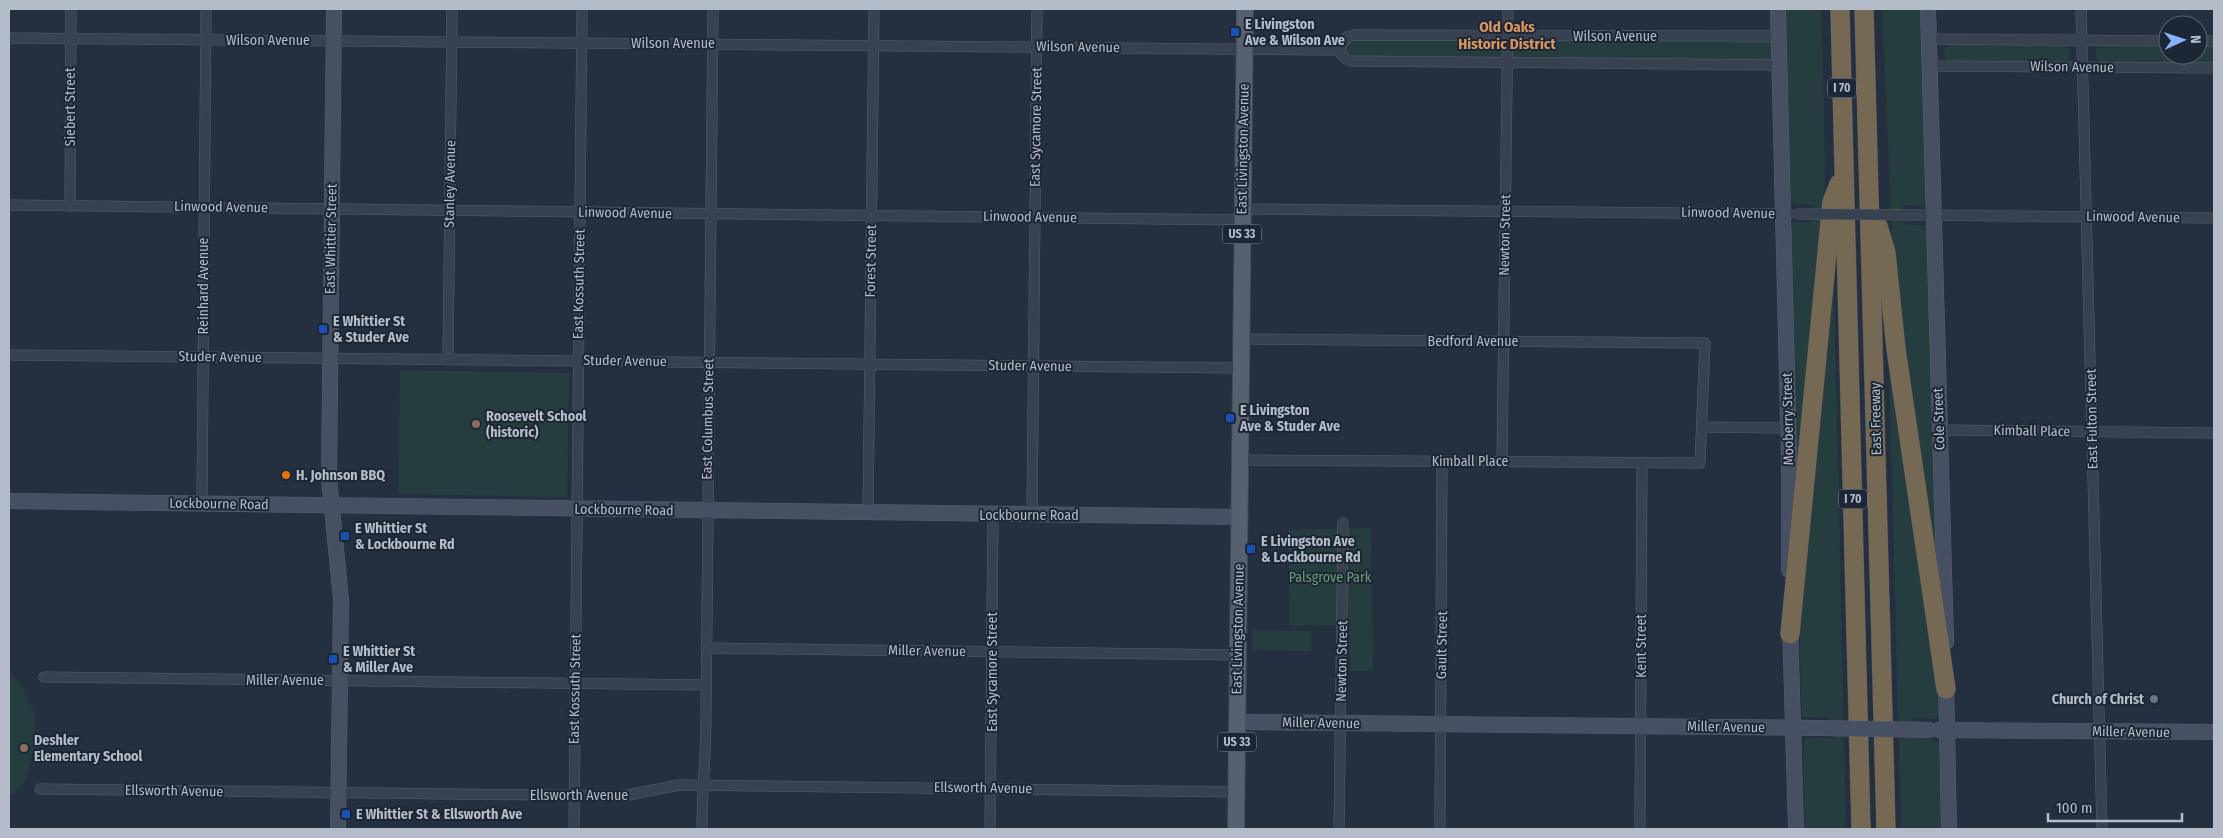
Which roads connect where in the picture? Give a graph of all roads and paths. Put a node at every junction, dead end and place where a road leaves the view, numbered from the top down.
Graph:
1 (71, 9) edge
2 (206, 9) edge
3 (334, 9) edge
4 (452, 9) edge
5 (582, 9) edge
6 (713, 9) edge
7 (874, 9) edge
8 (1037, 9) edge
9 (1245, 9) edge
10 (1508, 9) edge
11 (1778, 9) edge
12 (1840, 9) edge
13 (1864, 9) edge
14 (1928, 9) edge
15 (2081, 9) edge
16 (1507, 36) junction
17 (1779, 36) junction
18 (9, 38) edge
19 (71, 39) junction
20 (1929, 39) junction
21 (206, 40) junction
22 (333, 40) junction
23 (2081, 40) junction
24 (2158, 41) edge
25 (451, 42) junction
26 (582, 42) junction
27 (712, 43) junction
28 (873, 45) junction
29 (1037, 46) junction
30 (1244, 49) junction
31 (1338, 50) junction
32 (1507, 62) junction
33 (1780, 65) junction
34 (1930, 66) junction
35 (2082, 67) junction
36 (2214, 68) edge
37 (1844, 168) junction
38 (1870, 195) junction
39 (9, 206) edge
40 (70, 206) junction
41 (204, 207) junction
42 (332, 209) junction
43 (450, 210) junction
44 (1505, 210) junction
45 (580, 212) junction
46 (710, 214) junction
47 (1790, 214) junction
48 (1242, 215) junction
49 (871, 216) junction
50 (1934, 216) junction
51 (2086, 217) junction
52 (1035, 218) junction
53 (2214, 218) edge
54 (1241, 339) junction
55 (1504, 341) junction
56 (9, 355) edge
57 (203, 357) junction
58 (330, 358) junction
59 (448, 360) junction
60 (578, 361) junction
61 (709, 362) junction
62 (870, 364) junction
63 (1033, 366) junction
64 (1241, 368) junction
65 (1702, 427) junction
66 (1788, 428) junction
67 (1939, 430) junction
68 (2092, 432) junction
69 (2214, 433) edge
70 (1240, 460) junction
71 (1442, 461) junction
72 (1502, 462) junction
73 (1642, 463) junction
74 (9, 501) edge
75 (202, 504) junction
76 (332, 506) junction
77 (577, 509) junction
78 (707, 511) junction
79 (868, 513) junction
80 (993, 515) junction
81 (1032, 515) junction
82 (1240, 517) junction
83 (1343, 523) dead end
84 (1790, 634) junction
85 (706, 648) junction
86 (992, 652) junction
87 (1238, 655) junction
88 (44, 677) dead end
89 (340, 680) junction
90 (575, 683) junction
91 (706, 685) junction
92 (1946, 689) junction
93 (1237, 722) junction
94 (1341, 723) junction
95 (1441, 724) junction
96 (1641, 726) junction
97 (1793, 727) junction
98 (1939, 730) junction
99 (2101, 731) junction
100 (2214, 732) edge
101 (702, 785) junction
102 (991, 788) junction
103 (40, 789) dead end
104 (1236, 792) junction
105 (339, 793) junction
106 (574, 796) junction
107 (338, 829) edge
108 (574, 829) edge
109 (702, 829) edge
110 (990, 829) edge
111 (1236, 829) edge
112 (1339, 829) edge
113 (1440, 829) edge
114 (1640, 829) edge
115 (1796, 829) edge
116 (1861, 829) edge
117 (1886, 829) edge
118 (1949, 829) edge
119 (2102, 829) edge

1 - 19 street, Siebert Street
2 - 21 street, Reinhard Avenue
3 - 22 main road, East Whittier Street
4 - 25 street, Stanley Avenue
5 - 26 street, East Kossuth Street
6 - 27 street, East Columbus Street
7 - 28 street, Forest Street
8 - 29 street, East Sycamore Street
9 - 30 main road, East Livingston Avenue / US 33
10 - 16 street, Newton Street
11 - 17 main road, Mooberry Street
12 - 37 highway, East Freeway / I 70
13 - 38 highway, East Freeway / I 70
14 - 20 main road, Cole Street
15 - 23 street, East Fulton Street
16 - 17 street, Wilson Avenue
16 - 31 street, Wilson Avenue
16 - 32 street, Newton Street
17 - 33 main road, Mooberry Street
18 - 19 street, Wilson Avenue
19 - 21 street, Wilson Avenue
19 - 40 street, Siebert Street
20 - 23 street, Wilson Avenue
20 - 34 main road, Cole Street
21 - 22 street, Wilson Avenue
21 - 41 street, Reinhard Avenue
22 - 25 street, Wilson Avenue
22 - 42 main road, East Whittier Street
23 - 24 street, Wilson Avenue
23 - 35 street, East Fulton Street
25 - 26 street, Wilson Avenue
25 - 43 street, Stanley Avenue
26 - 27 street, Wilson Avenue
26 - 45 street, East Kossuth Street
27 - 28 street, Wilson Avenue
27 - 46 street, East Columbus Street
28 - 29 street, Wilson Avenue
28 - 49 street, Forest Street
29 - 30 street, Wilson Avenue
29 - 52 street, East Sycamore Street
30 - 31 street, Wilson Avenue
30 - 48 main road, East Livingston Avenue / US 33
31 - 32 street, Wilson Avenue
32 - 33 street, Wilson Avenue
32 - 44 street, Newton Street
33 - 47 main road, Mooberry Street
34 - 35 street, Wilson Avenue
34 - 50 main road, Cole Street
35 - 36 street, Wilson Avenue
35 - 51 street, East Fulton Street
37 - 84 highway
37 - 116 highway, East Freeway / I 70
38 - 92 highway
38 - 117 highway, East Freeway / I 70
39 - 40 street, Linwood Avenue
40 - 41 street, Linwood Avenue
41 - 42 street, Linwood Avenue
41 - 57 street, Reinhard Avenue
42 - 43 street, Linwood Avenue
42 - 58 main road, East Whittier Street
43 - 45 street, Linwood Avenue
43 - 59 street, Stanley Avenue
44 - 47 street, Linwood Avenue
44 - 48 street, Linwood Avenue
44 - 55 street, Newton Street
45 - 46 street, Linwood Avenue
45 - 60 street, East Kossuth Street
46 - 49 street, Linwood Avenue
46 - 61 street, East Columbus Street
47 - 50 street, Linwood Avenue, bridge
47 - 66 main road, Mooberry Street
48 - 52 street, Linwood Avenue
48 - 54 main road, East Livingston Avenue / US 33
49 - 52 street, Linwood Avenue
49 - 62 street, Forest Street
50 - 51 street, Linwood Avenue
50 - 67 main road, Cole Street
51 - 53 street, Linwood Avenue
51 - 68 street, East Fulton Street
52 - 63 street, East Sycamore Street
54 - 55 street, Bedford Avenue
54 - 64 main road, East Livingston Avenue / US 33
55 - 65 street, Bedford Avenue
55 - 72 street, Newton Street
56 - 57 street, Studer Avenue
57 - 58 street, Studer Avenue
57 - 75 street, Reinhard Avenue
58 - 59 street, Studer Avenue
58 - 76 main road, East Whittier Street
59 - 60 street, Studer Avenue
60 - 61 street, Studer Avenue
60 - 77 street, East Kossuth Street
61 - 62 street, Studer Avenue
61 - 78 street, East Columbus Street
62 - 63 street, Studer Avenue
62 - 79 street, Forest Street
63 - 64 street, Studer Avenue
63 - 81 street, East Sycamore Street
64 - 70 main road, East Livingston Avenue / US 33
65 - 66 street
65 - 73 street, Kimball Place
66 - 84 main road, Mooberry Street
67 - 68 street, Kimball Place
67 - 92 main road, Cole Street
68 - 69 street, Kimball Place
68 - 99 street, East Fulton Street
70 - 71 street, Kimball Place
70 - 82 main road, East Livingston Avenue / US 33
71 - 72 street, Kimball Place
71 - 95 street, Gault Street
72 - 73 street, Kimball Place
73 - 96 street, Kent Street
74 - 75 main road, Lockbourne Road
75 - 76 main road, Lockbourne Road
76 - 77 main road, Lockbourne Road
76 - 89 main road, East Whittier Street
77 - 78 main road, Lockbourne Road
77 - 90 street, East Kossuth Street
78 - 79 main road, Lockbourne Road
78 - 85 street, East Columbus Street
79 - 80 main road, Lockbourne Road
80 - 81 main road, Lockbourne Road
80 - 86 street, East Sycamore Street
81 - 82 main road, Lockbourne Road
82 - 87 main road, East Livingston Avenue / US 33
83 - 94 street, Newton Street
84 - 97 main road, Mooberry Street
85 - 86 street, Miller Avenue
85 - 91 street, East Columbus Street
86 - 87 street, Miller Avenue
86 - 102 street, East Sycamore Street
87 - 93 main road, East Livingston Avenue / US 33
88 - 89 street, Miller Avenue
89 - 90 street, Miller Avenue
89 - 105 main road, East Whittier Street
90 - 91 street, Miller Avenue
90 - 106 street, East Kossuth Street
91 - 101 street, East Columbus Street
92 - 98 main road, Cole Street
93 - 94 main road, Miller Avenue
93 - 104 main road, East Livingston Avenue / US 33
94 - 95 main road, Miller Avenue
94 - 112 street, Newton Street
95 - 96 main road, Miller Avenue
95 - 113 street, Gault Street
96 - 97 main road, Miller Avenue
96 - 114 street, Kent Street
97 - 98 main road, Miller Avenue, bridge
97 - 115 main road, Mooberry Street
98 - 99 main road, Miller Avenue
98 - 118 main road, Cole Street
99 - 100 main road, Miller Avenue
99 - 119 street, East Fulton Street
101 - 102 street, Ellsworth Avenue
101 - 106 street, Ellsworth Avenue
101 - 109 street, East Columbus Street
102 - 104 street, Ellsworth Avenue
102 - 110 street, East Sycamore Street
103 - 105 street, Ellsworth Avenue
104 - 111 main road, East Livingston Avenue / US 33
105 - 106 street, Ellsworth Avenue
105 - 107 main road, East Whittier Street
106 - 108 street, East Kossuth Street

